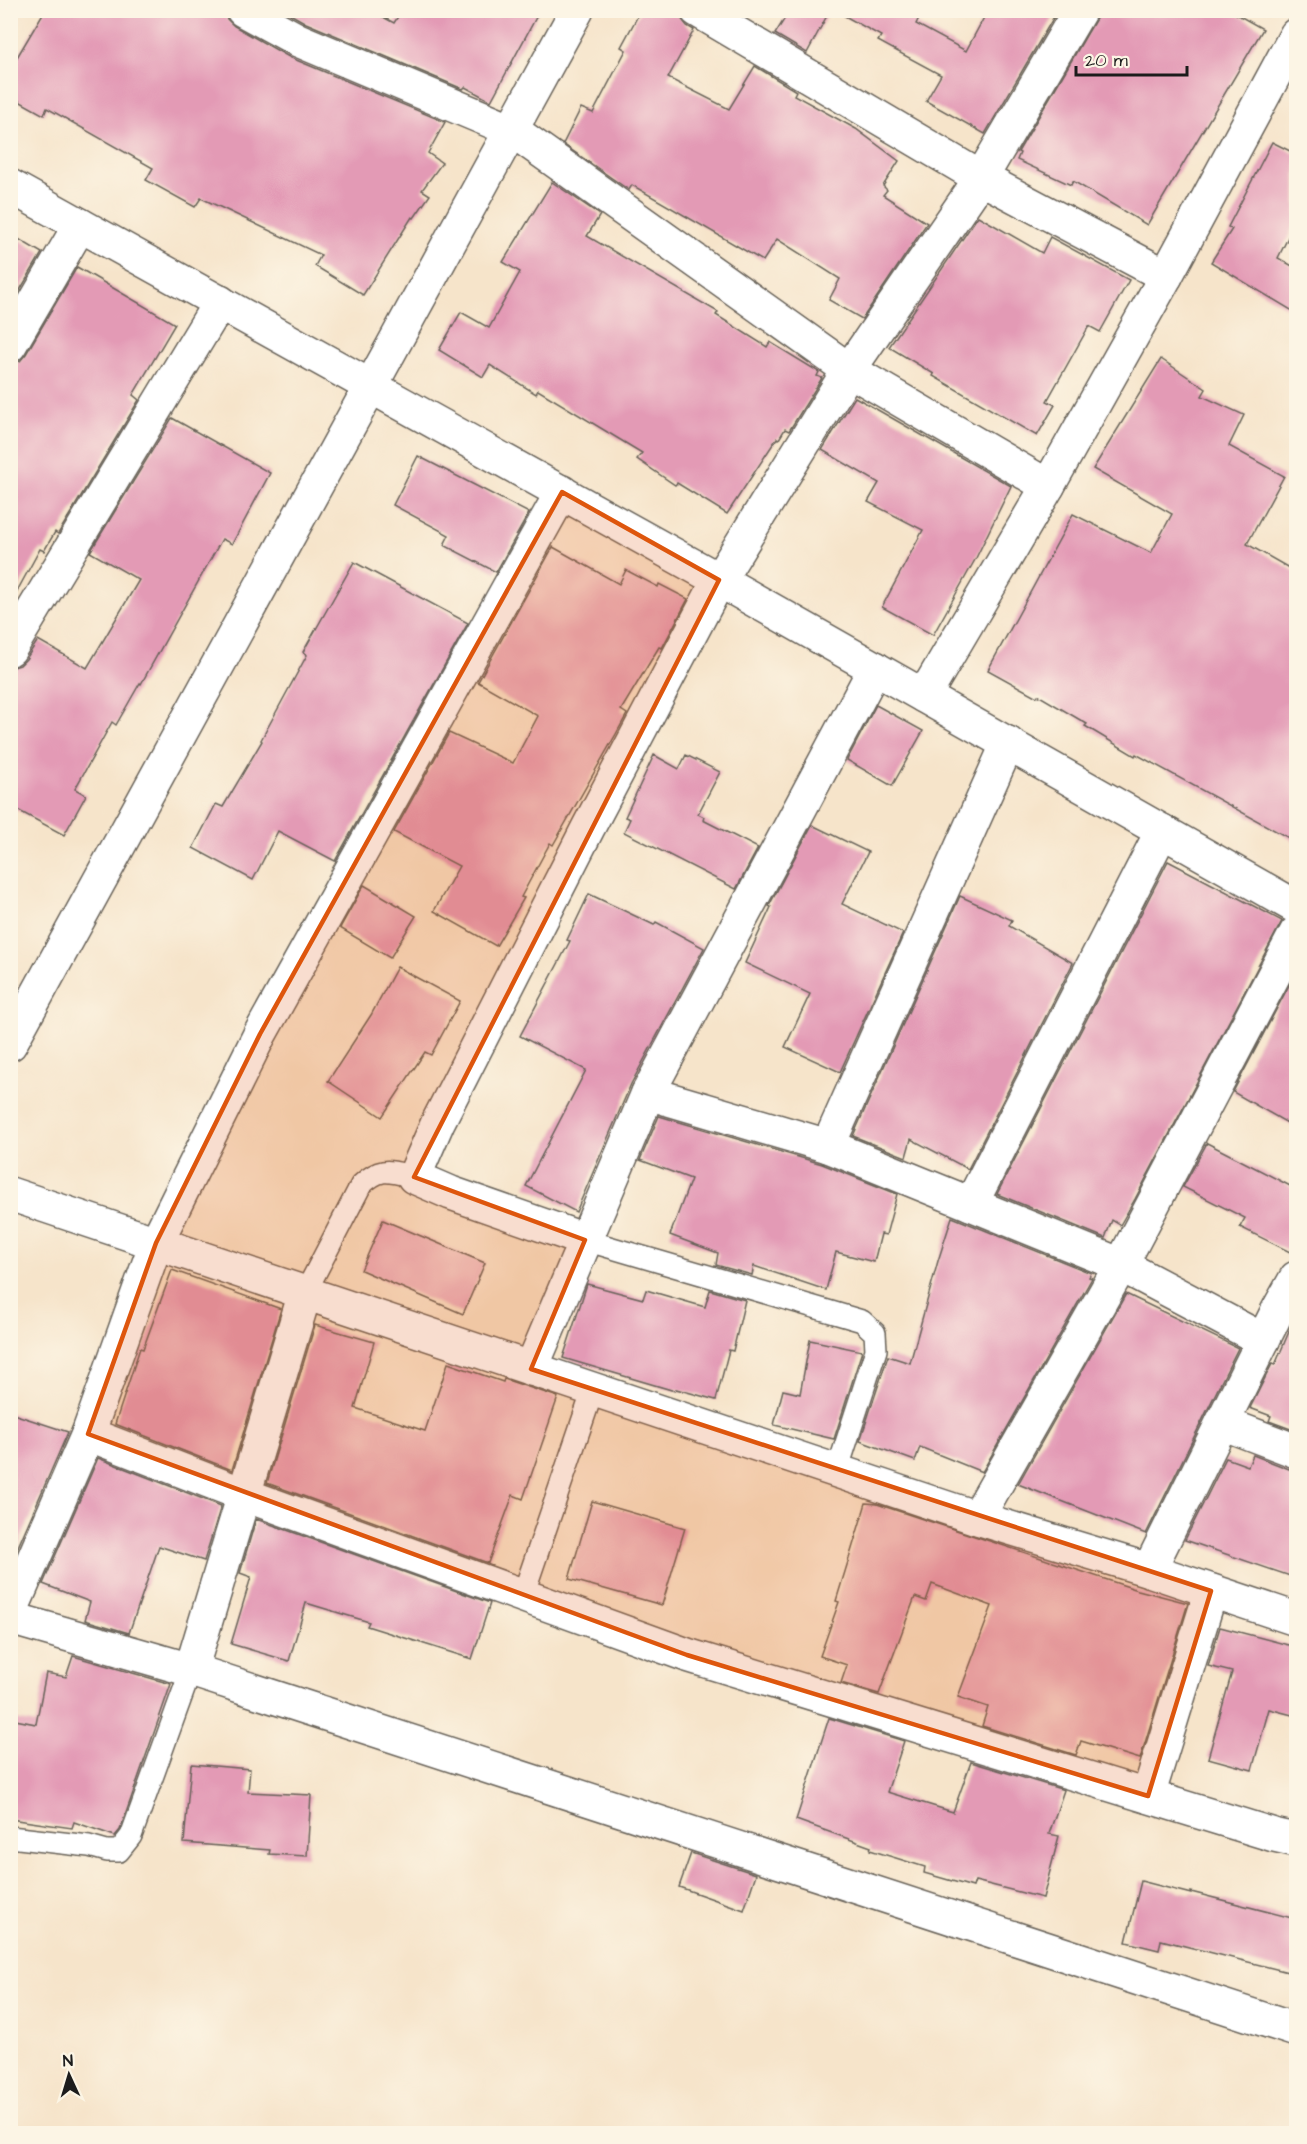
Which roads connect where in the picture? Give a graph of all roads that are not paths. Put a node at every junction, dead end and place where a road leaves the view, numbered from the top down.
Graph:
1 (243, 10) edge
2 (577, 10) edge
3 (697, 10) edge
4 (1080, 10) edge
5 (1296, 34) edge
6 (512, 130) junction
7 (981, 178) junction
8 (10, 186) edge
9 (80, 225) junction
10 (1166, 276) junction
11 (220, 302) junction
12 (10, 345) edge
13 (849, 370) junction
14 (370, 385) junction
15 (1048, 486) junction
16 (562, 492) junction
17 (719, 580) junction
18 (10, 649) edge
19 (875, 668) junction
20 (924, 696) junction
21 (1008, 743) junction
22 (1162, 831) junction
23 (1296, 907) edge
24 (1296, 933) edge
25 (10, 1044) edge
26 (648, 1093) junction
27 (828, 1146) junction
28 (414, 1177) junction
29 (10, 1194) edge
30 (971, 1204) junction
31 (585, 1240) junction
32 (156, 1243) junction
33 (1121, 1265) junction
34 (1296, 1278) edge
35 (305, 1293) junction
36 (1287, 1313) edge
37 (1263, 1340) junction
38 (531, 1369) junction
39 (593, 1390) junction
40 (1222, 1423) junction
41 (88, 1434) junction
42 (1296, 1451) edge
43 (837, 1471) junction
44 (245, 1495) junction
45 (977, 1518) junction
46 (1149, 1570) junction
47 (1211, 1591) junction
48 (523, 1595) junction
49 (10, 1613) edge
50 (10, 1618) edge
51 (1296, 1619) edge
52 (191, 1670) junction
53 (1148, 1796) junction
54 (10, 1836) edge
55 (1296, 1840) edge
56 (1296, 2030) edge

1 - 6 street
2 - 6 street
3 - 7 street
4 - 7 street
5 - 10 street
6 - 13 street
6 - 14 street
7 - 10 street
7 - 13 street
8 - 9 street
9 - 11 street
9 - 12 street
10 - 15 street
11 - 14 street
11 - 18 street
13 - 15 street
13 - 17 street
14 - 16 street
14 - 25 street
15 - 20 street
16 - 17 street
16 - 32 street
17 - 19 street
17 - 28 street
19 - 20 street
19 - 26 street
20 - 21 street
21 - 22 street
21 - 27 street
22 - 23 street
22 - 30 street
24 - 33 street
26 - 27 street
26 - 31 street
27 - 30 street
28 - 31 street
28 - 35 lane
29 - 32 street
30 - 33 street
31 - 38 street
31 - 43 lane
32 - 35 street
32 - 41 street
33 - 37 street
33 - 45 street
34 - 36 street
35 - 38 street
35 - 44 street
36 - 37 street
37 - 40 street
38 - 39 street
39 - 43 street
39 - 48 lane
40 - 42 street
40 - 46 street
41 - 44 street
41 - 49 street
43 - 45 street
44 - 48 street
44 - 52 street
45 - 46 street
46 - 47 street
47 - 51 street
47 - 53 street
48 - 53 street
50 - 52 street
52 - 54 lane
52 - 56 street
53 - 55 street

